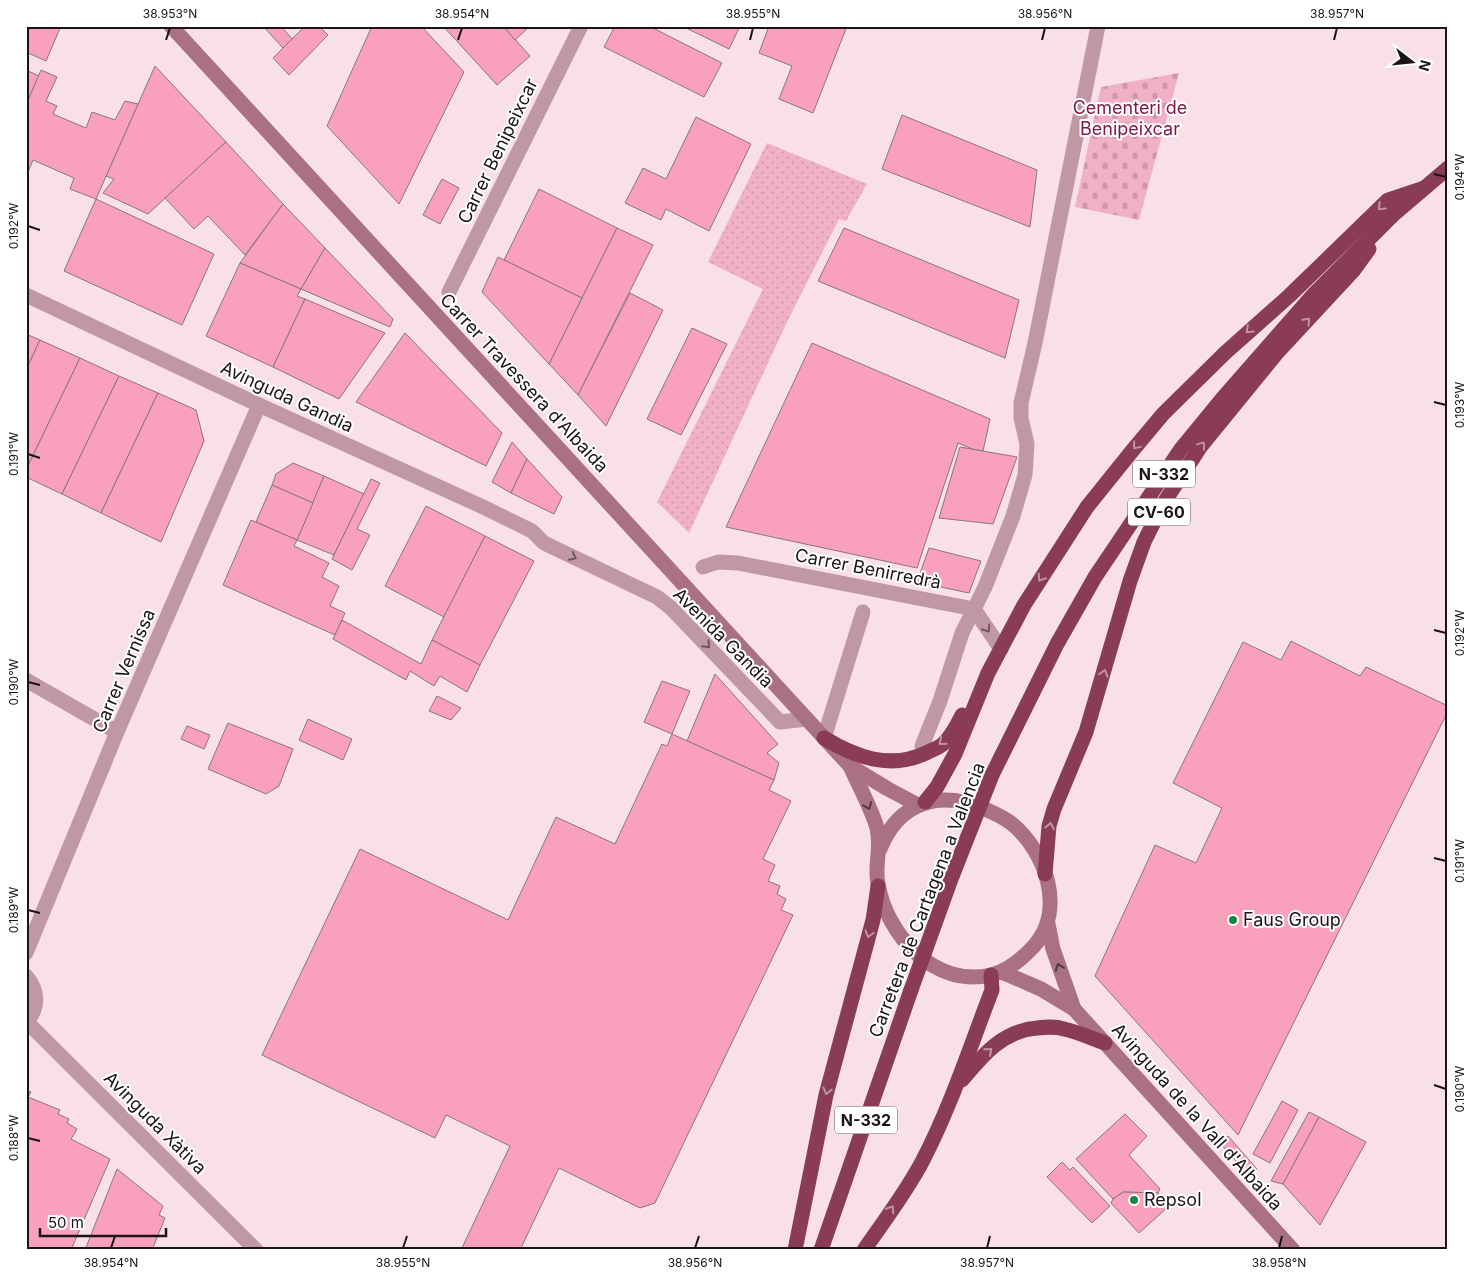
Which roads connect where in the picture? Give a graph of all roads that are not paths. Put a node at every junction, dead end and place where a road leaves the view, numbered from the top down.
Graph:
1 (171, 26) edge
2 (581, 26) edge
3 (1094, 28) edge
4 (1448, 168) edge
5 (1424, 188) junction
6 (1394, 214) junction
7 (449, 292) dead end
8 (26, 295) edge
9 (259, 405) junction
10 (532, 531) joint
11 (703, 567) dead end
12 (974, 609) junction
13 (863, 612) dead end
14 (1001, 649) junction
15 (988, 673) junction
16 (26, 680) edge
17 (807, 719) junction
18 (117, 732) junction
19 (824, 738) junction
20 (922, 746) dead end
21 (850, 766) junction
22 (922, 803) junction
23 (880, 849) junction
24 (1045, 874) junction
25 (878, 886) junction
26 (1048, 924) junction
27 (26, 953) edge
28 (996, 973) junction
29 (26, 976) edge
30 (1074, 1008) junction
31 (27, 1023) edge
32 (1104, 1043) junction
33 (956, 1087) junction
34 (256, 1250) edge
35 (795, 1250) edge
36 (821, 1250) edge
37 (864, 1250) edge
38 (1293, 1250) edge

1 - 17 main road, Carrer Travessera d'Albaida
2 - 7 street, Carrer Benipeixcar
3 - 12 street
4 - 5 highway, Carretera de Cartagena a Valencia / N-332
5 - 6 highway, Carretera de Cartagena a Valencia / N-332
5 -> 14 highway
24 -> 6 highway, CV-60
6 - 36 highway, Carretera de Cartagena a Valencia / N-332, bridge
8 - 9 street, Avinguda Gandia
9 - 10 street, Avinguda Gandia
9 - 18 street, Carrer Vernissa
10 -> 17 street, Avenida Gandia
11 - 12 street, Carrer Benirredrà
12 -> 14 street
12 - 20 street
13 - 19 street
14 - 15 highway
15 -> 19 highway
15 - 22 highway
16 - 18 street
17 - 19 main road, Carrer Travessera d'Albaida
18 - 27 street, Carrer Vernissa
19 - 21 main road, Carrer Travessera d'Albaida
21 - 22 main road, Carrer Travessera d'Albaida
21 -> 23 main road, Carrer Travessera d'Albaida
22 - 23 main road
22 - 24 main road
23 - 25 main road
24 - 26 main road
25 - 28 main road
25 -> 35 highway
26 - 28 main road
30 -> 26 main road, Avinguda de la Vall d'Albaida
28 - 30 main road, Avinguda de la Vall d'Albaida
28 - 33 highway
29 - 31 street
30 - 32 main road, Avinguda de la Vall d'Albaida
31 - 34 street, Avinguda Xàtiva
33 -> 32 highway
32 - 38 main road, Avinguda de la Vall d'Albaida
37 -> 33 highway

